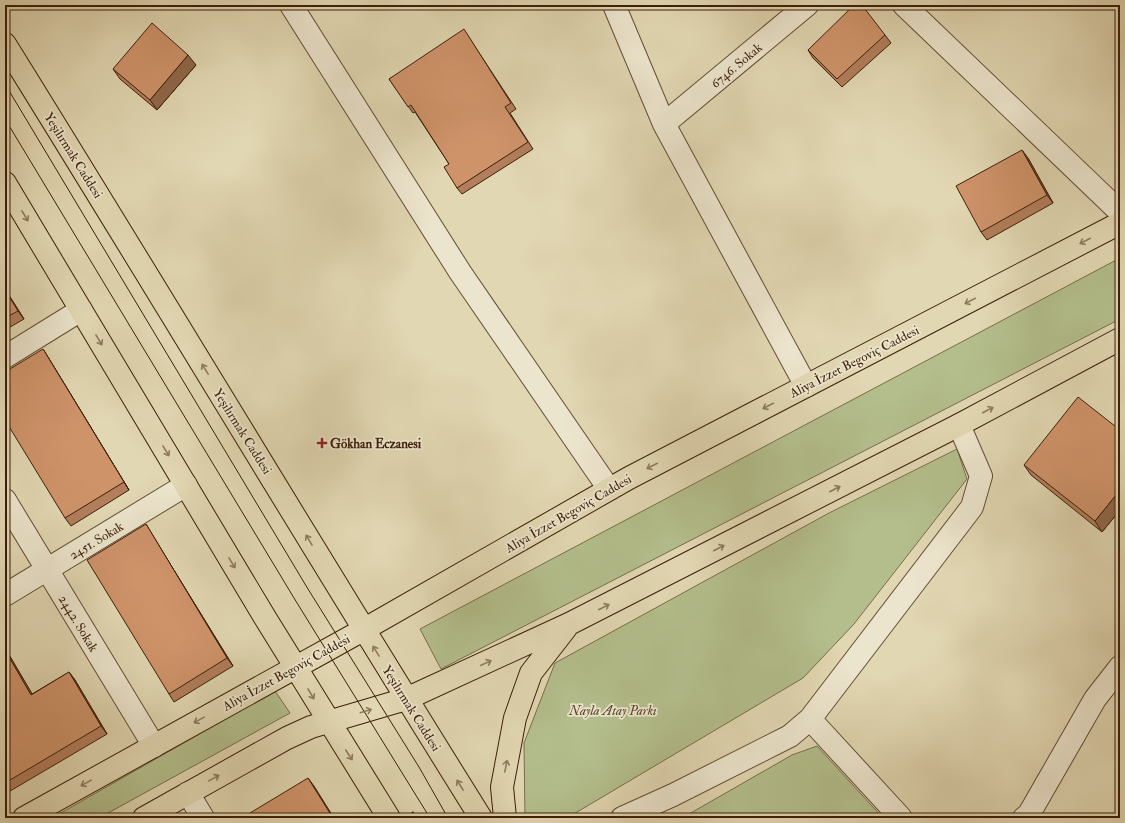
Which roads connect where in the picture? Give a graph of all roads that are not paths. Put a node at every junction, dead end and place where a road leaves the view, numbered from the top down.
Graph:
1 (290, 5) edge
2 (614, 5) edge
3 (808, 5) edge
4 (904, 5) edge
5 (5, 44) edge
6 (664, 124) junction
7 (5, 183) edge
8 (1120, 212) edge
9 (1120, 223) edge
10 (81, 310) junction
11 (1120, 339) edge
12 (5, 356) edge
13 (806, 386) junction
14 (959, 425) junction
15 (186, 486) junction
16 (609, 489) junction
17 (5, 500) edge
18 (47, 570) junction
19 (5, 595) edge
20 (569, 624) junction
21 (363, 630) junction
22 (294, 666) junction
23 (1120, 667) edge
24 (406, 699) junction
25 (810, 719) junction
26 (328, 722) junction
27 (154, 746) junction
28 (188, 793) junction
29 (659, 810) edge
30 (24, 818) edge
31 (144, 818) edge
32 (203, 818) edge
33 (389, 818) edge
34 (481, 818) edge
35 (506, 818) edge
36 (622, 818) edge
37 (901, 818) edge
38 (1024, 818) edge

1 - 16 street
2 - 6 street
3 - 6 street, 6746. Sokak
4 - 8 street
21 -> 5 main road, Yeşilırmak Caddesi
6 - 13 street
7 -> 10 main road
9 -> 13 main road, Aliya İzzet Begoviç Caddesi
10 - 12 street
10 -> 15 main road
14 -> 11 main road
13 -> 16 main road, Aliya İzzet Begoviç Caddesi
20 -> 14 main road
14 - 25 street
15 - 18 street, 2451. Sokak
15 -> 22 main road
16 - 21 main road, Aliya İzzet Begoviç Caddesi
17 - 18 street, 2442. Sokak
18 - 19 street, 2451. Sokak
18 - 27 street, 2442. Sokak
24 -> 20 main road
35 -> 20 main road
21 - 22 main road, Aliya İzzet Begoviç Caddesi
24 -> 21 main road, Yeşilırmak Caddesi
22 -> 26 main road
22 -> 27 main road, Aliya İzzet Begoviç Caddesi
23 - 38 street
26 -> 24 main road
34 -> 24 main road, Yeşilırmak Caddesi
25 - 29 street
25 - 37 street
28 -> 26 main road
26 -> 33 main road
27 -> 30 main road, Aliya İzzet Begoviç Caddesi
28 - 31 main road
28 - 32 street
29 - 36 street

